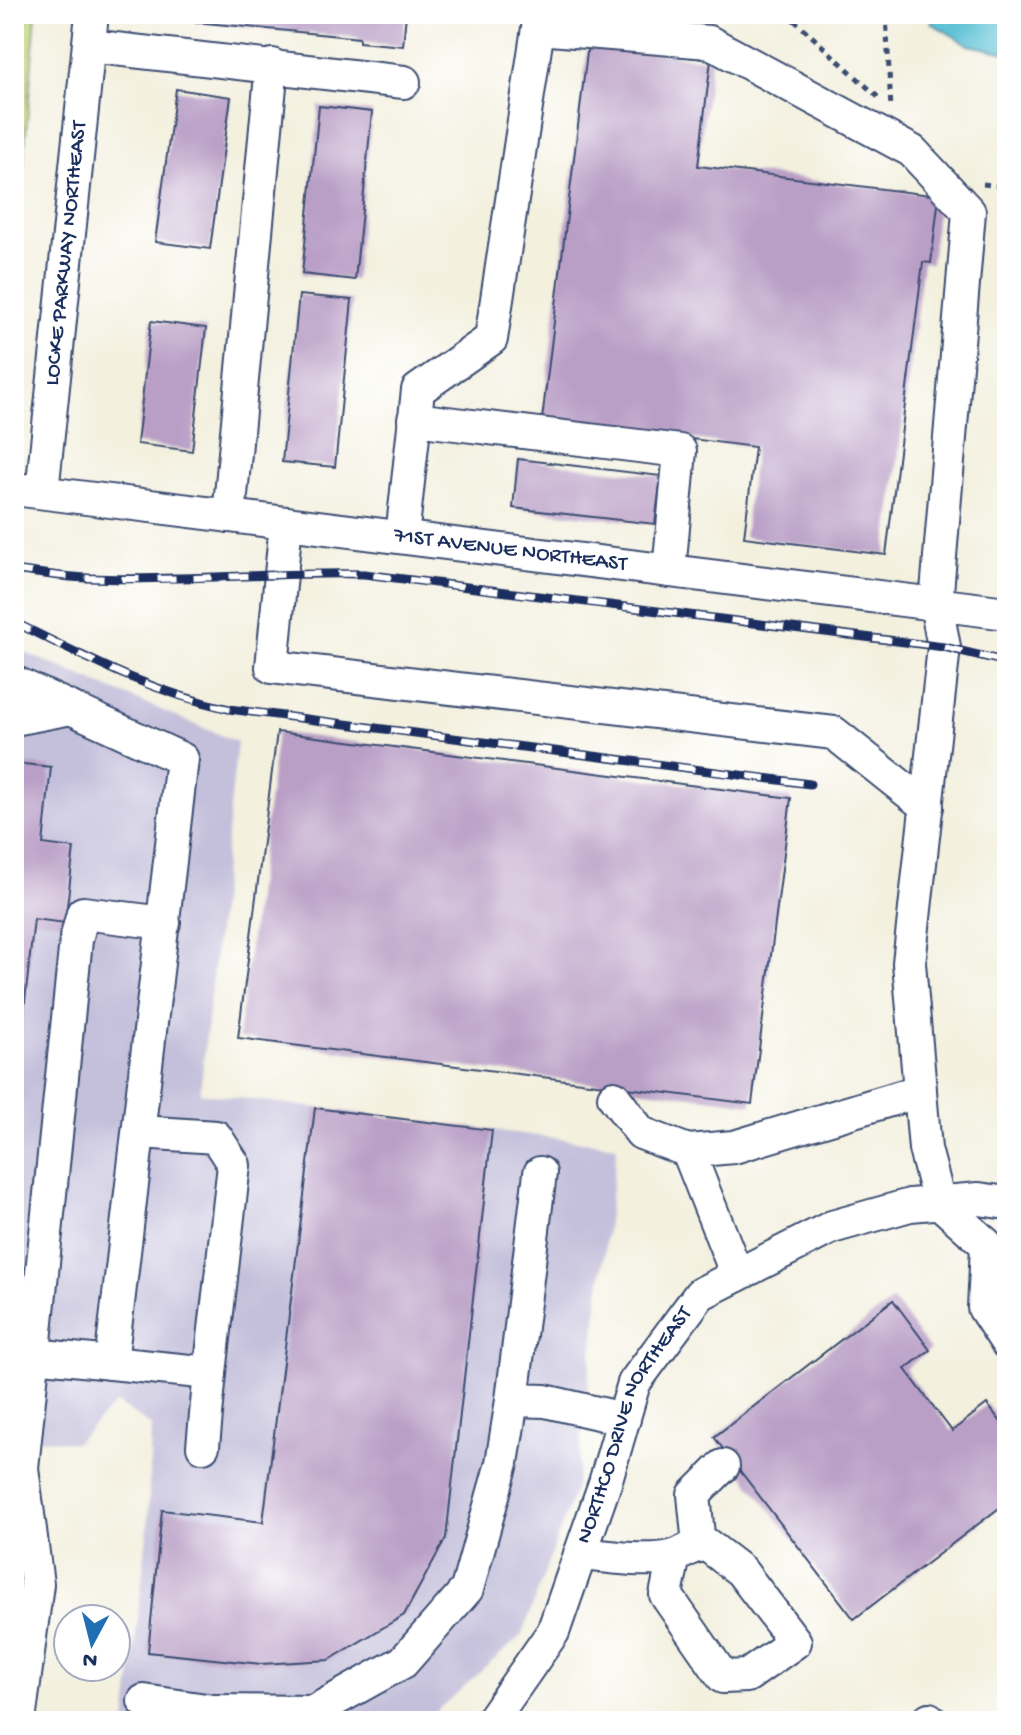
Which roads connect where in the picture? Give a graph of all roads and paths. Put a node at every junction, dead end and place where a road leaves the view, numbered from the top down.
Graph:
1 (92, 14) edge
2 (769, 14) edge
3 (817, 14) edge
4 (794, 20) junction
5 (89, 46) junction
6 (272, 65) junction
7 (404, 82) dead end
8 (891, 109) dead end
9 (414, 419) junction
10 (28, 490) edge
11 (229, 516) junction
12 (286, 523) junction
13 (402, 537) junction
14 (669, 571) junction
15 (936, 604) junction
16 (1007, 613) edge
17 (14, 682) edge
18 (71, 708) junction
19 (14, 719) edge
20 (927, 807) junction
21 (164, 923) junction
22 (920, 1091) junction
23 (614, 1097) dead end
24 (140, 1132) junction
25 (688, 1151) junction
26 (540, 1173) dead end
27 (939, 1202) junction
28 (1007, 1203) edge
29 (737, 1275) junction
30 (1007, 1343) edge
31 (34, 1355) junction
32 (111, 1363) junction
33 (210, 1373) junction
34 (512, 1400) junction
35 (624, 1419) junction
36 (203, 1446) dead end
37 (723, 1466) dead end
38 (18, 1467) edge
39 (580, 1554) junction
40 (144, 1701) dead end
41 (213, 1716) edge
42 (19, 1721) edge
43 (491, 1721) edge

1 - 5 street, LOCKE PARKWAY NORTHEAST
2 - 4 path
3 - 4 path
4 - 8 path
5 - 6 street
5 - 10 street, LOCKE PARKWAY NORTHEAST
6 - 7 street
6 - 11 street
9 - 13 street
9 - 14 street
9 - 15 street
10 - 11 street, 71ST AVENUE NORTHEAST
11 - 12 street, 71ST AVENUE NORTHEAST
12 - 13 street, 71ST AVENUE NORTHEAST
12 - 20 street
13 - 14 street, 71ST AVENUE NORTHEAST
14 - 15 street, 71ST AVENUE NORTHEAST
15 - 16 street, 71ST AVENUE NORTHEAST
15 - 20 street
17 - 18 street
18 - 19 street
18 - 21 street
20 - 22 street
21 - 24 street
21 - 31 street
22 - 25 street
22 - 27 street
23 - 25 street
24 - 32 street
24 - 33 street
25 - 29 street
26 - 34 street
27 - 28 street, NORTHCO DRIVE NORTHEAST
27 - 29 street, NORTHCO DRIVE NORTHEAST
27 - 30 street
29 - 35 street, NORTHCO DRIVE NORTHEAST
31 - 32 street
31 - 38 street
32 - 33 street
33 - 36 street
34 - 35 street
34 - 41 street
35 - 39 street, NORTHCO DRIVE NORTHEAST
37 - 39 street
38 - 42 street
39 - 43 street, NORTHCO DRIVE NORTHEAST
40 - 41 street

